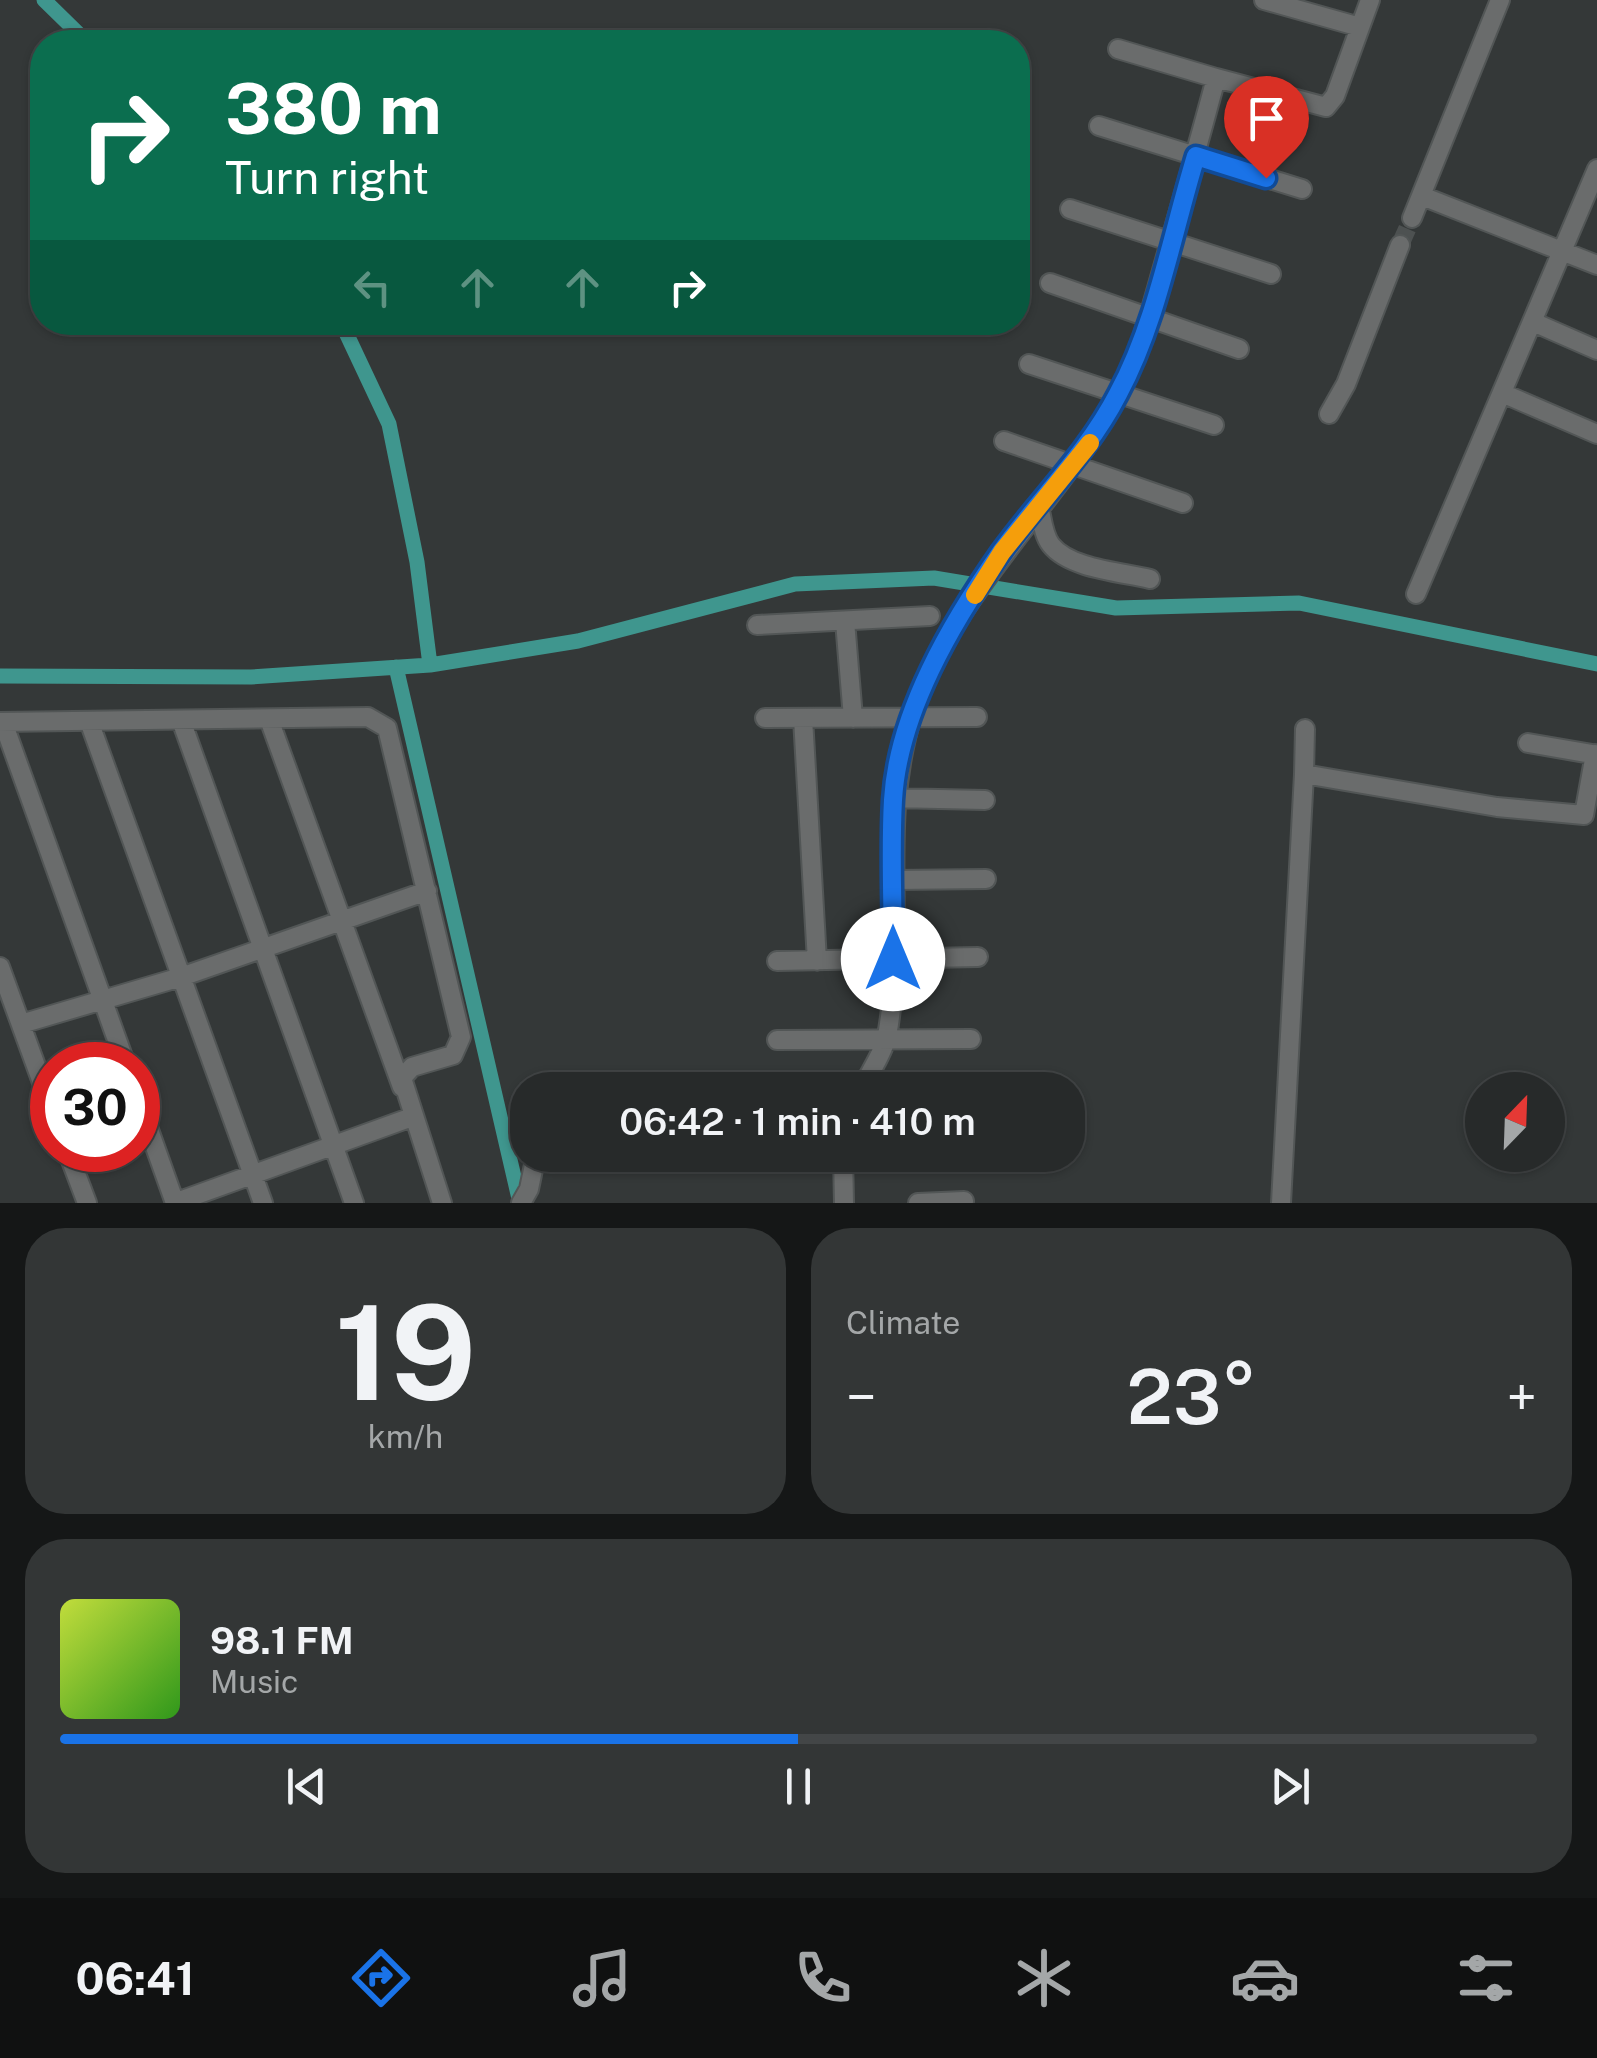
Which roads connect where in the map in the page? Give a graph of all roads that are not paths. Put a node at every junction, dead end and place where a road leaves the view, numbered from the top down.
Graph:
1 (1264, 0) edge
2 (1370, 0) edge
3 (1500, 0) edge
4 (1360, 27) junction
5 (1118, 49) dead end
6 (1216, 78) junction
7 (1099, 126) dead end
8 (1196, 156) junction
9 (1596, 175) edge
10 (1302, 189) dead end
11 (1422, 196) junction
12 (1070, 208) dead end
13 (1412, 218) tunnel mouth
14 (1171, 239) junction
15 (1400, 245) tunnel mouth
16 (1563, 251) junction
17 (1597, 265) edge
18 (1270, 274) dead end
19 (1050, 283) dead end
20 (1149, 314) junction
21 (1533, 322) junction
22 (1239, 350) dead end
23 (1597, 350) edge
24 (1028, 364) dead end
25 (1120, 392) junction
26 (1502, 393) junction
27 (1329, 414) dead end
28 (1214, 425) dead end
29 (1597, 434) edge
30 (1004, 441) dead end
31 (1076, 463) junction
32 (1183, 503) dead end
33 (1040, 506) junction
34 (1150, 580) dead end
35 (1416, 594) dead end
36 (930, 616) dead end
37 (846, 621) junction
38 (757, 626) dead end
39 (269, 718) junction
40 (766, 718) dead end
41 (803, 718) junction
42 (852, 718) junction
43 (912, 718) junction
44 (977, 718) dead end
45 (182, 720) junction
46 (88, 721) junction
47 (2, 722) edge
48 (1305, 728) dead end
49 (1528, 743) dead end
50 (1596, 755) edge
51 (1304, 774) junction
52 (893, 798) junction
53 (985, 800) dead end
54 (1591, 818) edge
55 (986, 878) dead end
56 (894, 880) junction
57 (427, 891) junction
58 (342, 921) junction
59 (264, 948) junction
60 (978, 957) dead end
61 (893, 959) junction
62 (817, 960) junction
63 (777, 962) dead end
64 (0, 968) edge
65 (181, 977) junction
66 (103, 1001) junction
67 (21, 1024) junction
68 (971, 1038) dead end
69 (886, 1039) junction
70 (778, 1040) dead end
71 (118, 1042) edge
72 (30, 1049) edge
73 (870, 1072) edge
74 (402, 1088) junction
75 (412, 1117) junction
76 (335, 1145) junction
77 (160, 1160) edge
78 (75, 1172) edge
79 (532, 1172) edge
80 (844, 1172) edge
81 (252, 1175) junction
82 (964, 1201) edge
83 (87, 1203) edge
84 (175, 1203) edge
85 (263, 1203) edge
86 (354, 1203) edge
87 (442, 1203) edge
88 (520, 1203) edge
89 (844, 1203) edge
90 (918, 1203) edge
91 (1281, 1203) edge

1 - 4 street
2 - 4 street
3 - 11 street
4 - 6 street
5 - 6 street
6 - 8 street
7 - 8 street
8 - 10 street
8 - 14 street
9 - 16 street
11 - 13 street
11 - 16 street
12 - 14 street
14 - 18 street
14 - 20 street
15 - 27 street
16 - 17 street
16 - 21 street
19 - 20 street
20 - 22 street
20 - 25 street
21 - 23 street
21 - 26 street
24 - 25 street
25 - 28 street
25 - 31 street
26 - 29 street
26 - 35 street
30 - 31 street
31 - 32 street
31 - 33 street
33 - 34 street
33 - 43 street
36 - 37 street
37 - 38 street
37 - 42 street
39 - 45 street
39 - 57 street
39 - 58 street
40 - 41 street
41 - 42 street
41 - 62 street
42 - 43 street
43 - 44 street
43 - 52 street
45 - 46 street
45 - 59 street
46 - 47 street
46 - 65 street
47 - 66 street
48 - 51 street
49 - 50 street
50 - 54 street
51 - 54 street
51 - 91 street
52 - 53 street
52 - 56 street
55 - 56 street
56 - 61 street
57 - 58 street
57 - 74 street
58 - 59 street
58 - 74 street
59 - 65 street
59 - 76 street
60 - 61 street
61 - 62 street
61 - 69 street
62 - 63 street
64 - 67 street
65 - 66 street
65 - 81 street
66 - 67 street
66 - 71 street
67 - 72 street
68 - 69 street
69 - 70 street
69 - 73 street
74 - 75 street
75 - 76 street
75 - 87 street
76 - 81 street
76 - 86 street
77 - 84 street
78 - 83 street
79 - 88 street
80 - 89 street
81 - 84 street
81 - 85 street
82 - 90 street

